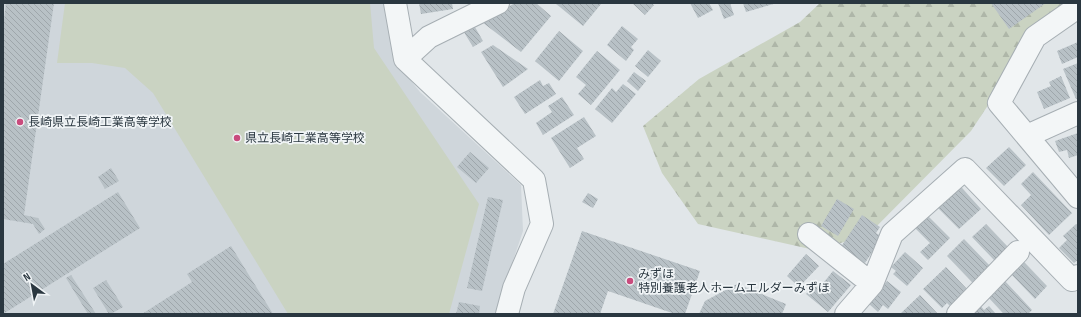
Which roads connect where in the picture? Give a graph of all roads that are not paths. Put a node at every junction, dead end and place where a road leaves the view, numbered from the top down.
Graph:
1 (395, 3) edge
2 (498, 3) edge
3 (1078, 6) edge
4 (405, 59) junction
5 (1078, 113) edge
6 (1027, 136) junction
7 (1078, 197) edge
8 (809, 234) dead end
9 (1018, 252) dead end
10 (1078, 276) edge
11 (872, 284) junction
12 (507, 314) edge
13 (846, 314) edge
14 (958, 314) edge

1 - 4 street
2 - 4 street
3 - 6 street
4 - 12 street
5 - 6 street
6 - 7 street
8 - 11 street
9 - 14 street
10 - 11 street
11 - 13 street

